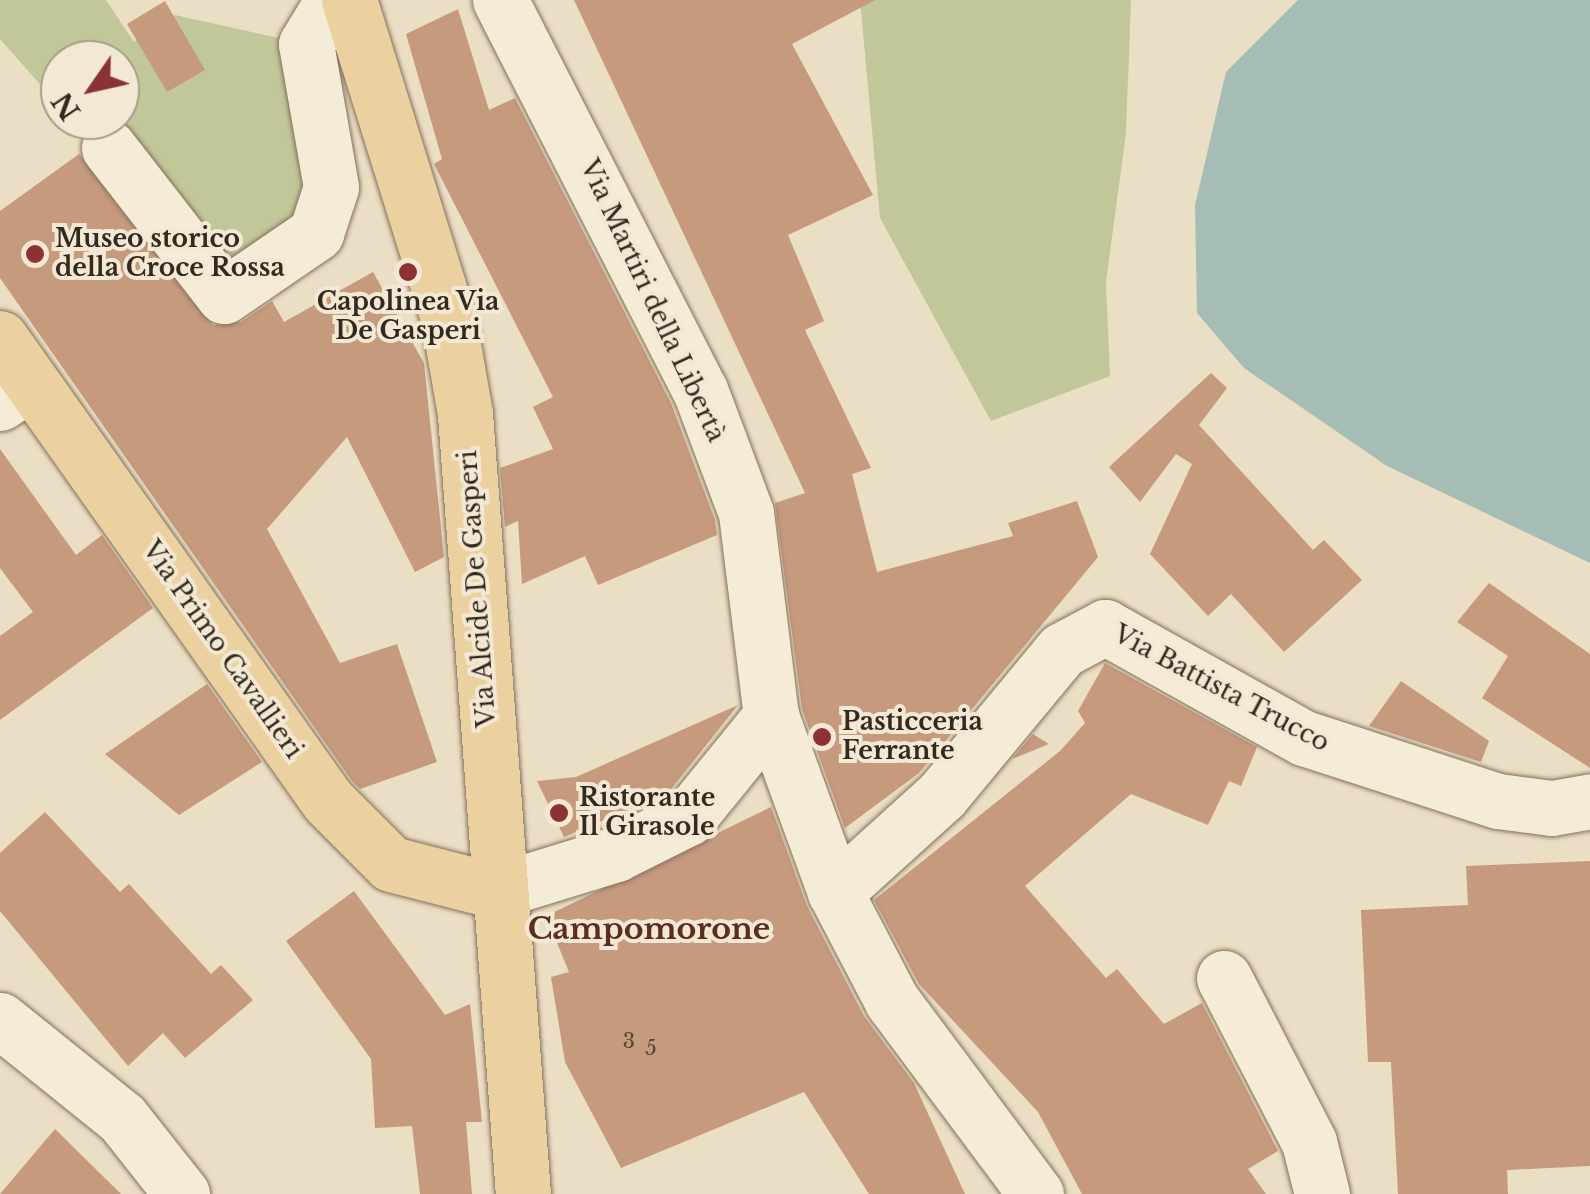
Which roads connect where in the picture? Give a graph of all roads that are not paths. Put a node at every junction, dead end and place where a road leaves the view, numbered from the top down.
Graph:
1 (500, 0) edge
2 (357, 10) edge
3 (109, 148) dead end
4 (0, 338) edge
5 (14, 394) edge
6 (772, 716) junction
7 (1590, 801) edge
8 (496, 891) junction
9 (835, 892) junction
10 (1224, 978) dead end
11 (0, 1020) edge
12 (182, 1194) edge
13 (523, 1194) edge
14 (1036, 1194) edge
15 (1322, 1194) edge

1 - 6 street, Via Martiri della Libertà
2 - 3 street
2 - 8 main road, Via Alcide De Gasperi
4 - 5 main road, Via Primo Cavallieri
5 - 8 main road, Via Primo Cavallieri
6 - 8 street
6 - 9 street, Via Martiri della Libertà
7 - 9 street, Via Battista Trucco
8 - 13 main road, Via Alcide De Gasperi
9 - 14 street, Via Martiri della Libertà
10 - 15 street
11 - 12 street

